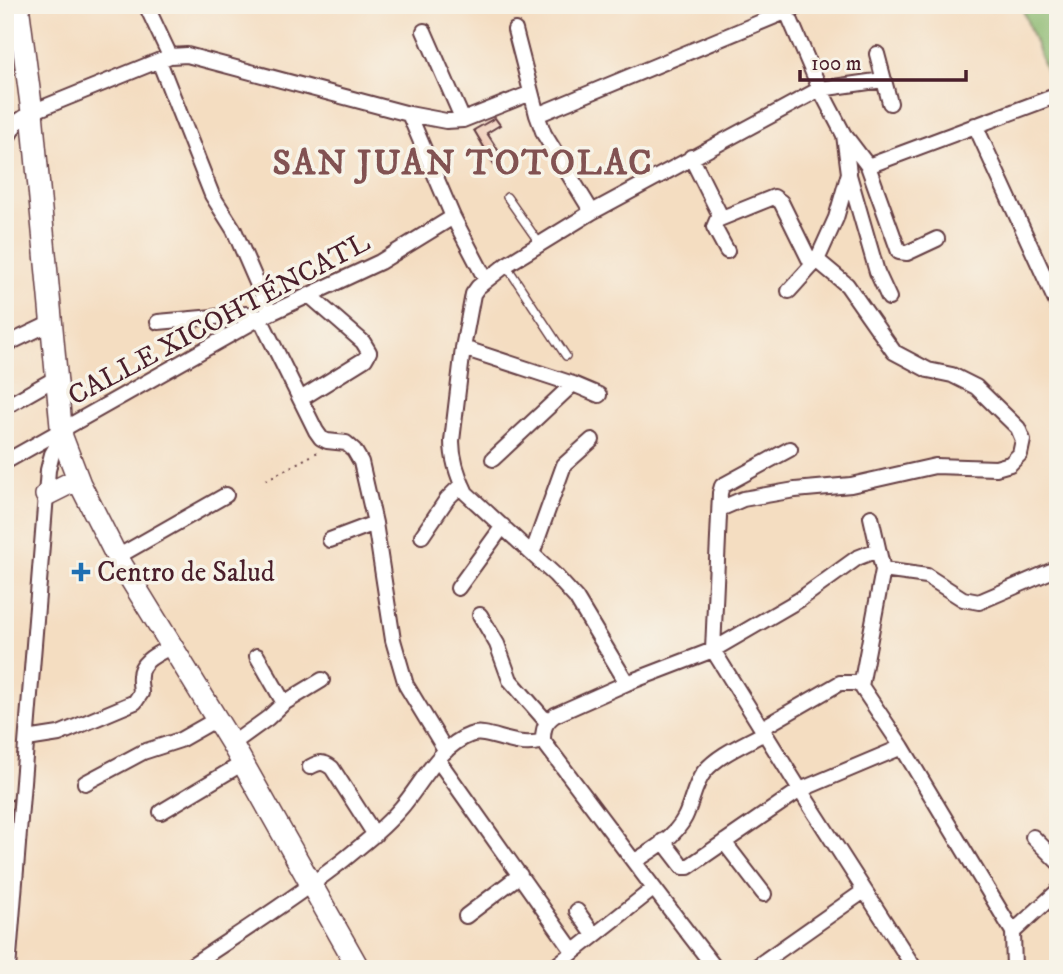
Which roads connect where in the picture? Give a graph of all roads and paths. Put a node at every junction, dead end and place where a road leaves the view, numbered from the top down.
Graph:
1 (18, 5) edge
2 (146, 5) edge
3 (802, 5) edge
4 (786, 12) junction
5 (515, 30) dead end
6 (13, 31) edge
7 (424, 31) dead end
8 (877, 54) dead end
9 (164, 58) junction
10 (883, 80) junction
11 (820, 89) junction
12 (531, 93) junction
13 (1058, 95) edge
14 (890, 103) dead end
15 (32, 112) junction
16 (409, 114) junction
17 (537, 115) junction
18 (463, 120) junction
19 (975, 125) junction
20 (844, 135) junction
21 (5, 142) edge
22 (691, 158) junction
23 (868, 166) junction
24 (849, 173) junction
25 (507, 197) dead end
26 (592, 212) junction
27 (453, 217) junction
28 (721, 217) junction
29 (937, 239) dead end
30 (541, 244) junction
31 (727, 251) dead end
32 (815, 262) junction
33 (506, 265) junction
34 (482, 283) junction
35 (789, 291) dead end
36 (309, 295) junction
37 (889, 298) dead end
38 (1058, 306) edge
39 (265, 316) junction
40 (158, 322) dead end
41 (51, 323) junction
42 (5, 345) edge
43 (463, 348) junction
44 (566, 356) dead end
45 (56, 378) junction
46 (573, 384) junction
47 (307, 395) dead end
48 (599, 395) dead end
49 (5, 407) edge
50 (61, 435) junction
51 (592, 440) dead end
52 (327, 441) junction
53 (790, 449) dead end
54 (494, 459) dead end
55 (5, 462) edge
56 (266, 480) dead end
57 (80, 484) junction
58 (462, 484) junction
59 (46, 495) junction
60 (226, 495) dead end
61 (720, 509) junction
62 (871, 517) dead end
63 (375, 523) junction
64 (503, 526) junction
65 (422, 536) dead end
66 (330, 540) dead end
67 (877, 550) junction
68 (532, 554) junction
69 (117, 558) junction
70 (1058, 568) edge
71 (883, 570) junction
72 (458, 589) dead end
73 (480, 615) dead end
74 (172, 646) junction
75 (713, 650) junction
76 (257, 656) dead end
77 (321, 680) dead end
78 (627, 684) junction
79 (861, 686) junction
80 (284, 703) junction
81 (217, 719) junction
82 (546, 721) junction
83 (763, 730) junction
84 (27, 739) junction
85 (543, 741) junction
86 (232, 744) junction
87 (902, 747) junction
88 (442, 756) junction
89 (243, 763) junction
90 (310, 766) dead end
91 (85, 783) dead end
92 (800, 790) junction
93 (161, 811) dead end
94 (375, 835) junction
95 (1033, 837) dead end
96 (663, 841) junction
97 (724, 842) junction
98 (635, 861) junction
99 (1058, 862) edge
100 (520, 875) junction
101 (312, 884) junction
102 (653, 889) junction
103 (864, 891) junction
104 (1058, 891) edge
105 (764, 894) dead end
106 (577, 911) dead end
107 (466, 916) dead end
108 (1013, 932) junction
109 (594, 935) junction
110 (573, 951) junction
111 (8, 969) edge
112 (186, 969) edge
113 (359, 969) edge
114 (552, 969) edge
115 (716, 969) edge
116 (753, 969) edge
117 (915, 969) edge
118 (1014, 969) edge

1 - 6 main road
2 - 9 street
3 - 4 street
4 - 11 street
4 - 17 street
5 - 12 street
6 - 15 main road
7 - 18 street
8 - 10 street
9 - 15 street
9 - 16 street
9 - 39 street
10 - 11 street
10 - 14 street
11 - 20 street
11 - 22 street
12 - 17 street
12 - 18 street
13 - 19 street
15 - 21 street
15 - 41 main road
16 - 18 street
16 - 27 street
17 - 26 street
19 - 23 street
19 - 38 street
20 - 23 street
20 - 24 street
22 - 26 street
22 - 28 street
23 - 29 street
24 - 32 street
24 - 37 street
25 - 30 lane
26 - 30 street
27 - 34 street
27 - 36 street, CALLE XICOHTÉNCATL
28 - 31 street
28 - 32 street
30 - 33 street
32 - 35 street
32 - 61 street
33 - 34 street
33 - 44 lane
34 - 43 street
36 - 39 street, CALLE XICOHTÉNCATL
36 - 47 street
39 - 40 street
39 - 50 street, CALLE XICOHTÉNCATL
39 - 52 street
41 - 42 street
41 - 45 main road
43 - 46 street
43 - 58 street
45 - 49 street
45 - 50 main road
46 - 48 street
46 - 54 street
50 - 55 street, CALLE XICOHTÉNCATL
50 - 57 main road
50 - 59 street
51 - 68 street
52 - 56 path
52 - 63 street
53 - 61 street
57 - 59 main road
57 - 69 main road
58 - 64 street
58 - 65 street
59 - 84 street
60 - 69 street
61 - 75 street
62 - 67 street
63 - 66 street
63 - 88 street
64 - 68 street
64 - 72 street
67 - 71 street
67 - 75 street
68 - 78 street
69 - 74 main road
70 - 71 street
71 - 79 street
73 - 82 street
74 - 81 main road
74 - 84 street
75 - 78 street
75 - 83 street
76 - 80 street
77 - 80 street
78 - 82 street
79 - 83 street
79 - 87 street
80 - 86 street
81 - 86 main road
81 - 91 street
82 - 85 street
83 - 92 street
83 - 96 street
84 - 111 street
85 - 88 street
85 - 98 street
86 - 89 main road
87 - 92 street
87 - 108 street
88 - 94 street
88 - 100 street
89 - 93 street
89 - 101 main road
90 - 94 street
92 - 97 street
92 - 103 street
94 - 101 street
95 - 99 street
96 - 97 street
96 - 98 street
97 - 105 street
98 - 102 street
100 - 107 street
100 - 110 street
101 - 112 street
101 - 113 main road
102 - 109 street
102 - 115 street
103 - 116 street
103 - 117 street
104 - 108 street
106 - 109 street
108 - 118 street
109 - 110 street
110 - 114 street

